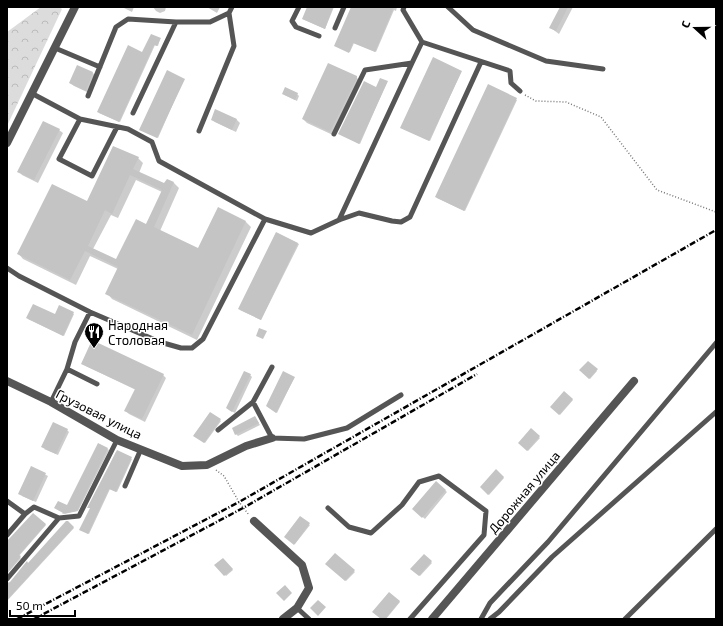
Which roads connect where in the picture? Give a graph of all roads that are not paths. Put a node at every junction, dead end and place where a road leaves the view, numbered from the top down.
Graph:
1 (75, 7) edge
2 (232, 7) edge
3 (298, 7) edge
4 (344, 7) edge
5 (404, 7) edge
6 (448, 7) edge
7 (228, 13) junction
8 (176, 22) junction
9 (335, 28) dead end
10 (318, 36) dead end
11 (422, 42) junction
12 (55, 48) junction
13 (481, 62) junction
14 (412, 63) junction
15 (100, 67) junction
16 (603, 69) dead end
17 (520, 91) road end
18 (33, 94) junction
19 (88, 96) dead end
20 (133, 113) dead end
21 (80, 119) junction
22 (117, 127) junction
23 (199, 131) dead end
24 (334, 134) dead end
25 (7, 143) edge
26 (265, 219) junction
27 (339, 220) junction
28 (7, 268) edge
29 (90, 312) junction
30 (716, 343) edge
31 (272, 366) dead end
32 (67, 369) junction
33 (7, 381) edge
34 (634, 381) dead end
35 (97, 384) dead end
36 (401, 395) dead end
37 (51, 402) junction
38 (253, 402) junction
39 (716, 412) edge
40 (218, 430) dead end
41 (272, 438) junction
42 (117, 440) junction
43 (141, 449) junction
44 (125, 486) dead end
45 (7, 501) edge
46 (328, 508) dead end
47 (25, 514) junction
48 (59, 518) junction
49 (254, 521) road end
50 (716, 529) edge
51 (7, 535) edge
52 (7, 578) edge
53 (297, 608) junction
54 (282, 619) edge
55 (309, 619) edge
56 (410, 619) edge
57 (432, 619) edge
58 (481, 619) edge
59 (490, 619) edge
60 (625, 619) edge

1 - 12 street
2 - 7 lane
3 - 10 lane
4 - 9 lane
5 - 11 lane
6 - 16 lane
7 - 8 lane
7 - 23 lane
8 - 15 lane
8 - 20 lane
11 - 13 lane
11 - 14 lane
12 - 15 lane
12 - 18 street
13 - 17 lane
13 - 27 lane
14 - 24 lane
14 - 27 lane
15 - 19 lane
18 - 21 lane
18 - 25 street
21 - 22 lane
21 - 22 lane
22 - 26 lane
26 - 27 lane
26 - 29 lane
28 - 29 lane
29 - 32 lane
30 - 58 lane
31 - 38 lane
32 - 35 lane
32 - 37 lane
33 - 37 street, Грузовая улица
34 - 57 street, Дорожная улица
36 - 41 lane
37 - 42 street, Грузовая улица
38 - 40 lane
38 - 41 lane
39 - 59 lane
41 - 43 street, Грузовая улица
42 - 43 street, Грузовая улица
42 - 48 lane
43 - 44 lane
45 - 47 lane
46 - 56 lane
47 - 48 lane
47 - 51 lane
48 - 52 lane
49 - 53 street
50 - 60 lane
53 - 54 street
53 - 55 lane

